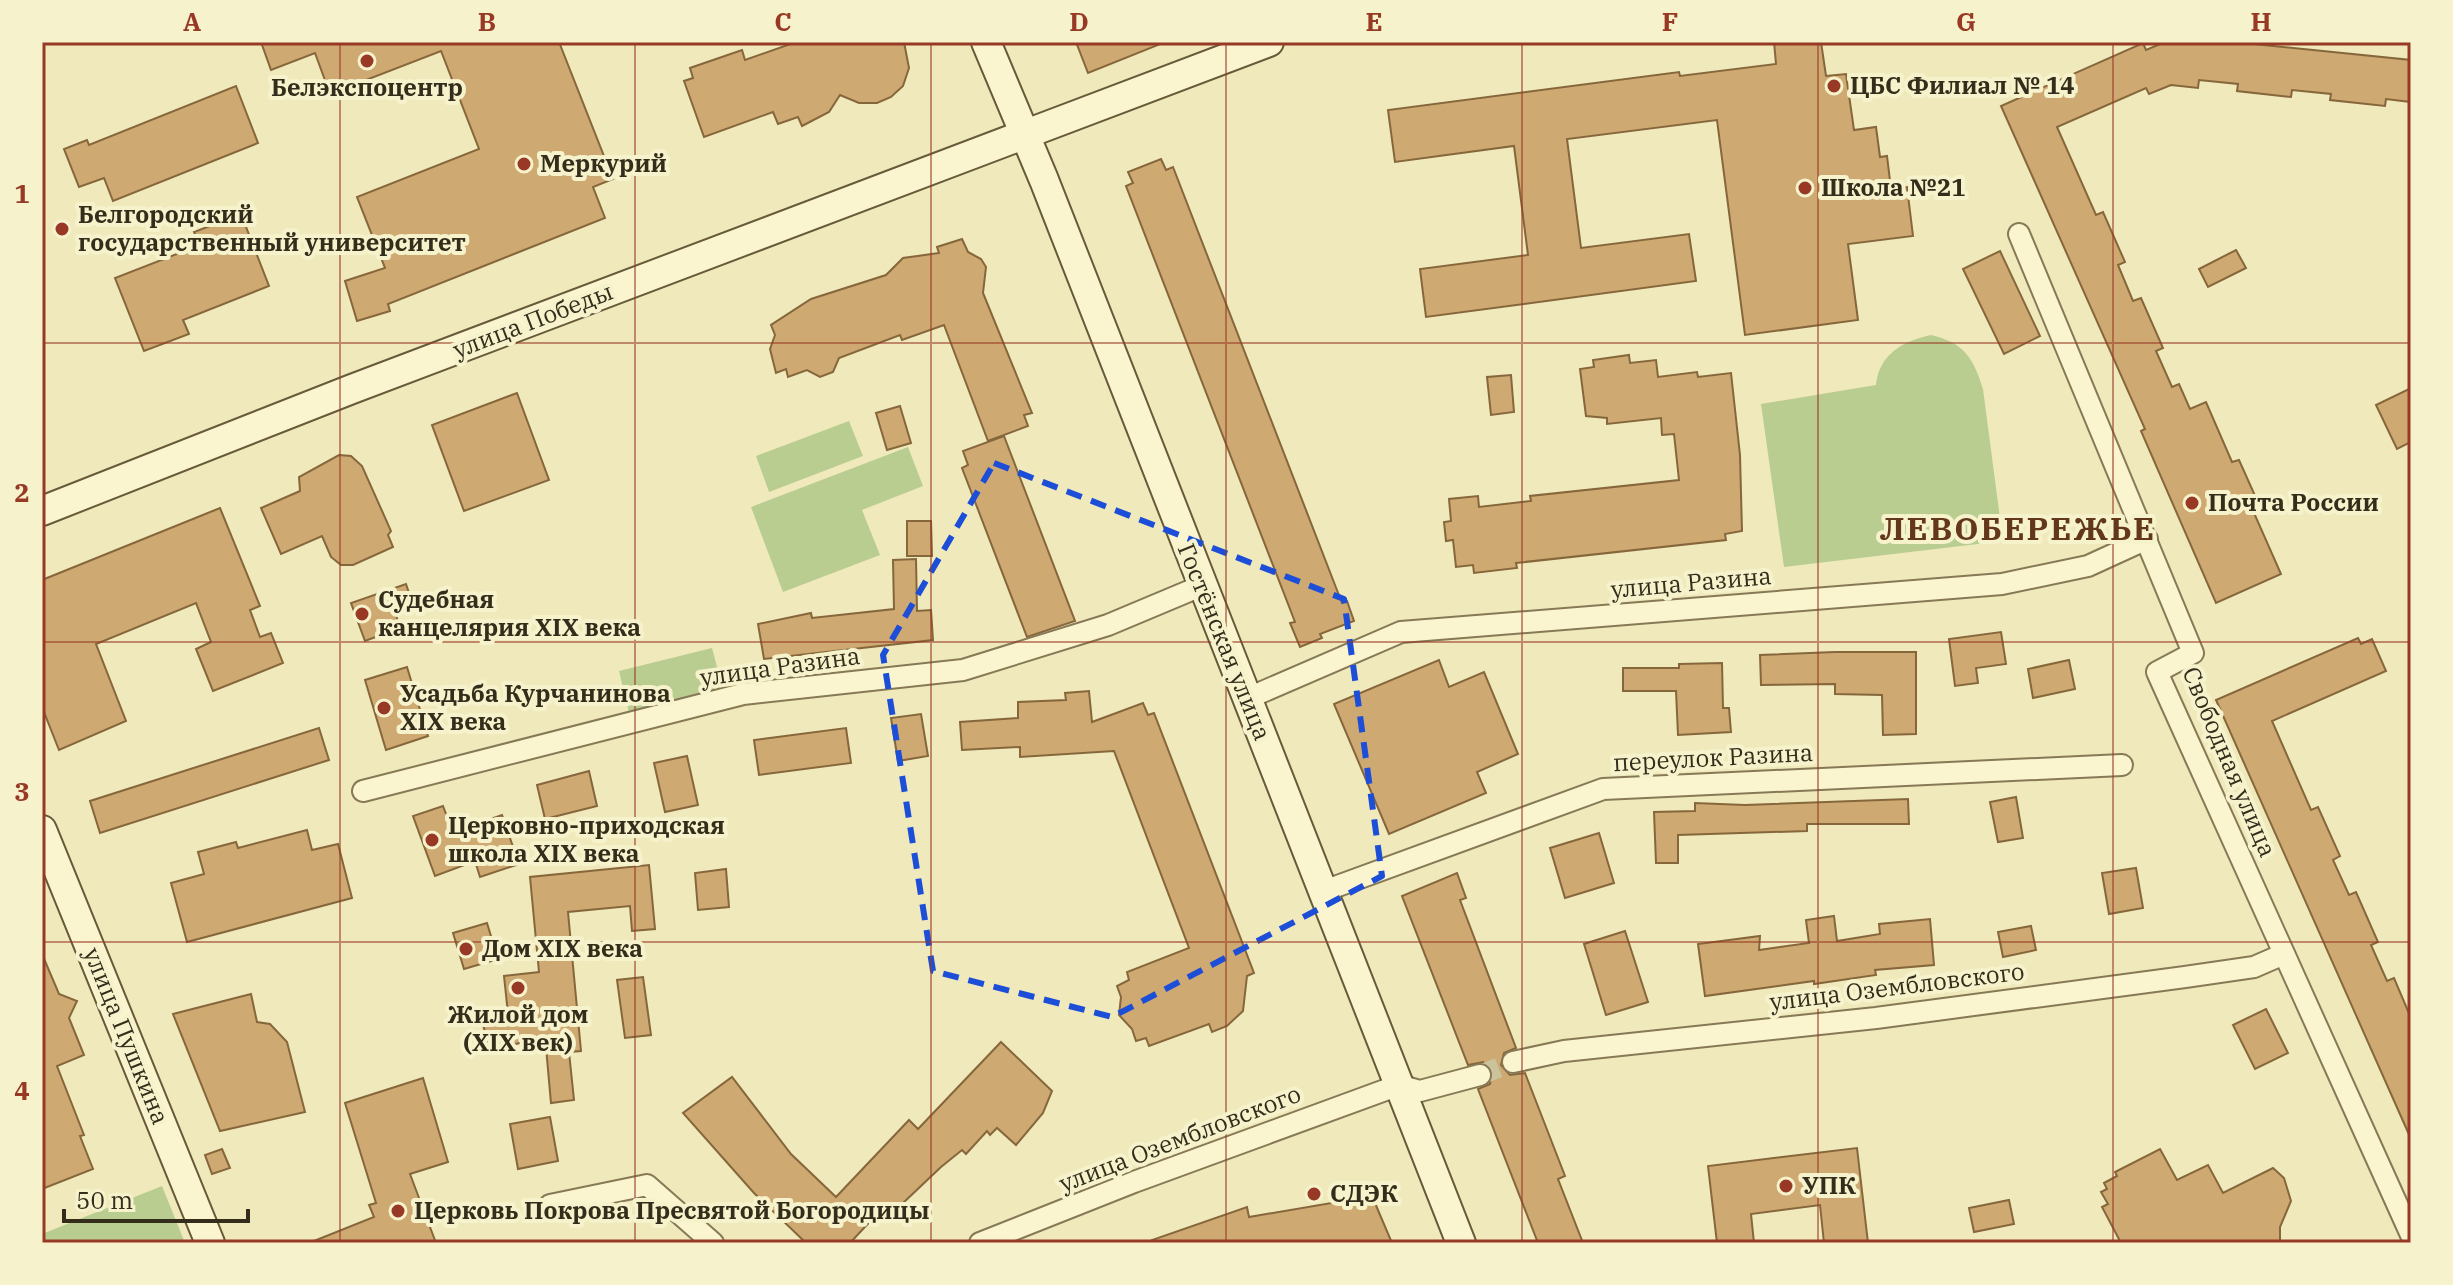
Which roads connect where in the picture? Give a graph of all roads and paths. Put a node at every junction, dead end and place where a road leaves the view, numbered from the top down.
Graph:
1 (986, 42) edge
2 (1269, 42) edge
3 (1025, 135) junction
4 (2019, 234) dead end
5 (42, 511) edge
6 (2147, 539) junction
7 (1201, 586) junction
8 (1246, 699) junction
9 (2122, 765) dead end
10 (363, 791) dead end
11 (42, 830) edge
12 (1324, 891) junction
13 (2284, 954) junction
14 (1513, 1062) tunnel mouth
15 (1480, 1075) tunnel mouth
16 (1399, 1085) junction
17 (550, 1205) dead end
18 (2411, 1235) edge
19 (210, 1243) edge
20 (713, 1243) edge
21 (980, 1243) edge
22 (1461, 1243) edge

1 - 3 street, Гостёнская улица
2 - 3 street, улица Победы
3 - 5 street, улица Победы
3 - 7 street, Гостёнская улица
4 - 6 street, Свободная улица
6 - 8 street, улица Разина
6 - 13 street, Свободная улица
7 - 8 street, Гостёнская улица
7 - 10 street, улица Разина
8 - 12 street, Гостёнская улица
9 - 12 street, переулок Разина
11 - 19 street, улица Пушкина
12 - 16 street, Гостёнская улица
13 - 14 street, улица Озембловского
13 - 18 street, Свободная улица
15 - 16 street
16 - 21 street, улица Озембловского
16 - 22 street, Гостёнская улица
17 - 20 street

